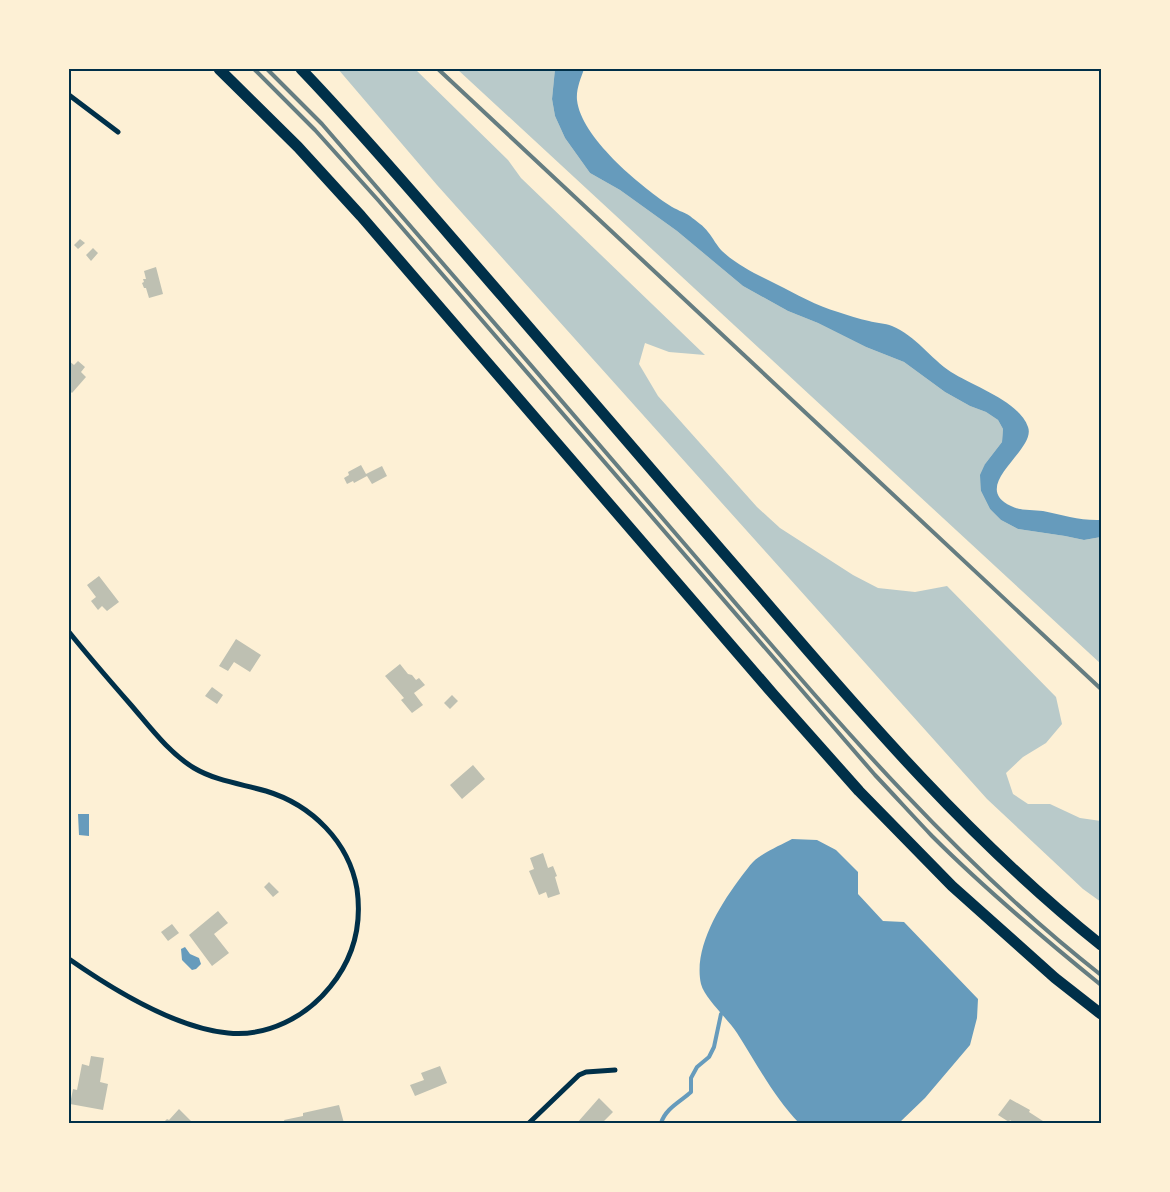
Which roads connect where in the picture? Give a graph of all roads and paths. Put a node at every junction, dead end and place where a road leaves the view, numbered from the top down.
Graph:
1 (219, 69) edge
2 (301, 69) edge
3 (69, 95) edge
4 (118, 132) dead end
5 (69, 632) edge
6 (1101, 945) edge
7 (69, 959) edge
8 (1101, 1014) edge
9 (615, 1070) dead end
10 (529, 1123) edge

1 - 8 highway
2 - 6 highway
3 - 4 street
5 - 7 street
9 - 10 street

